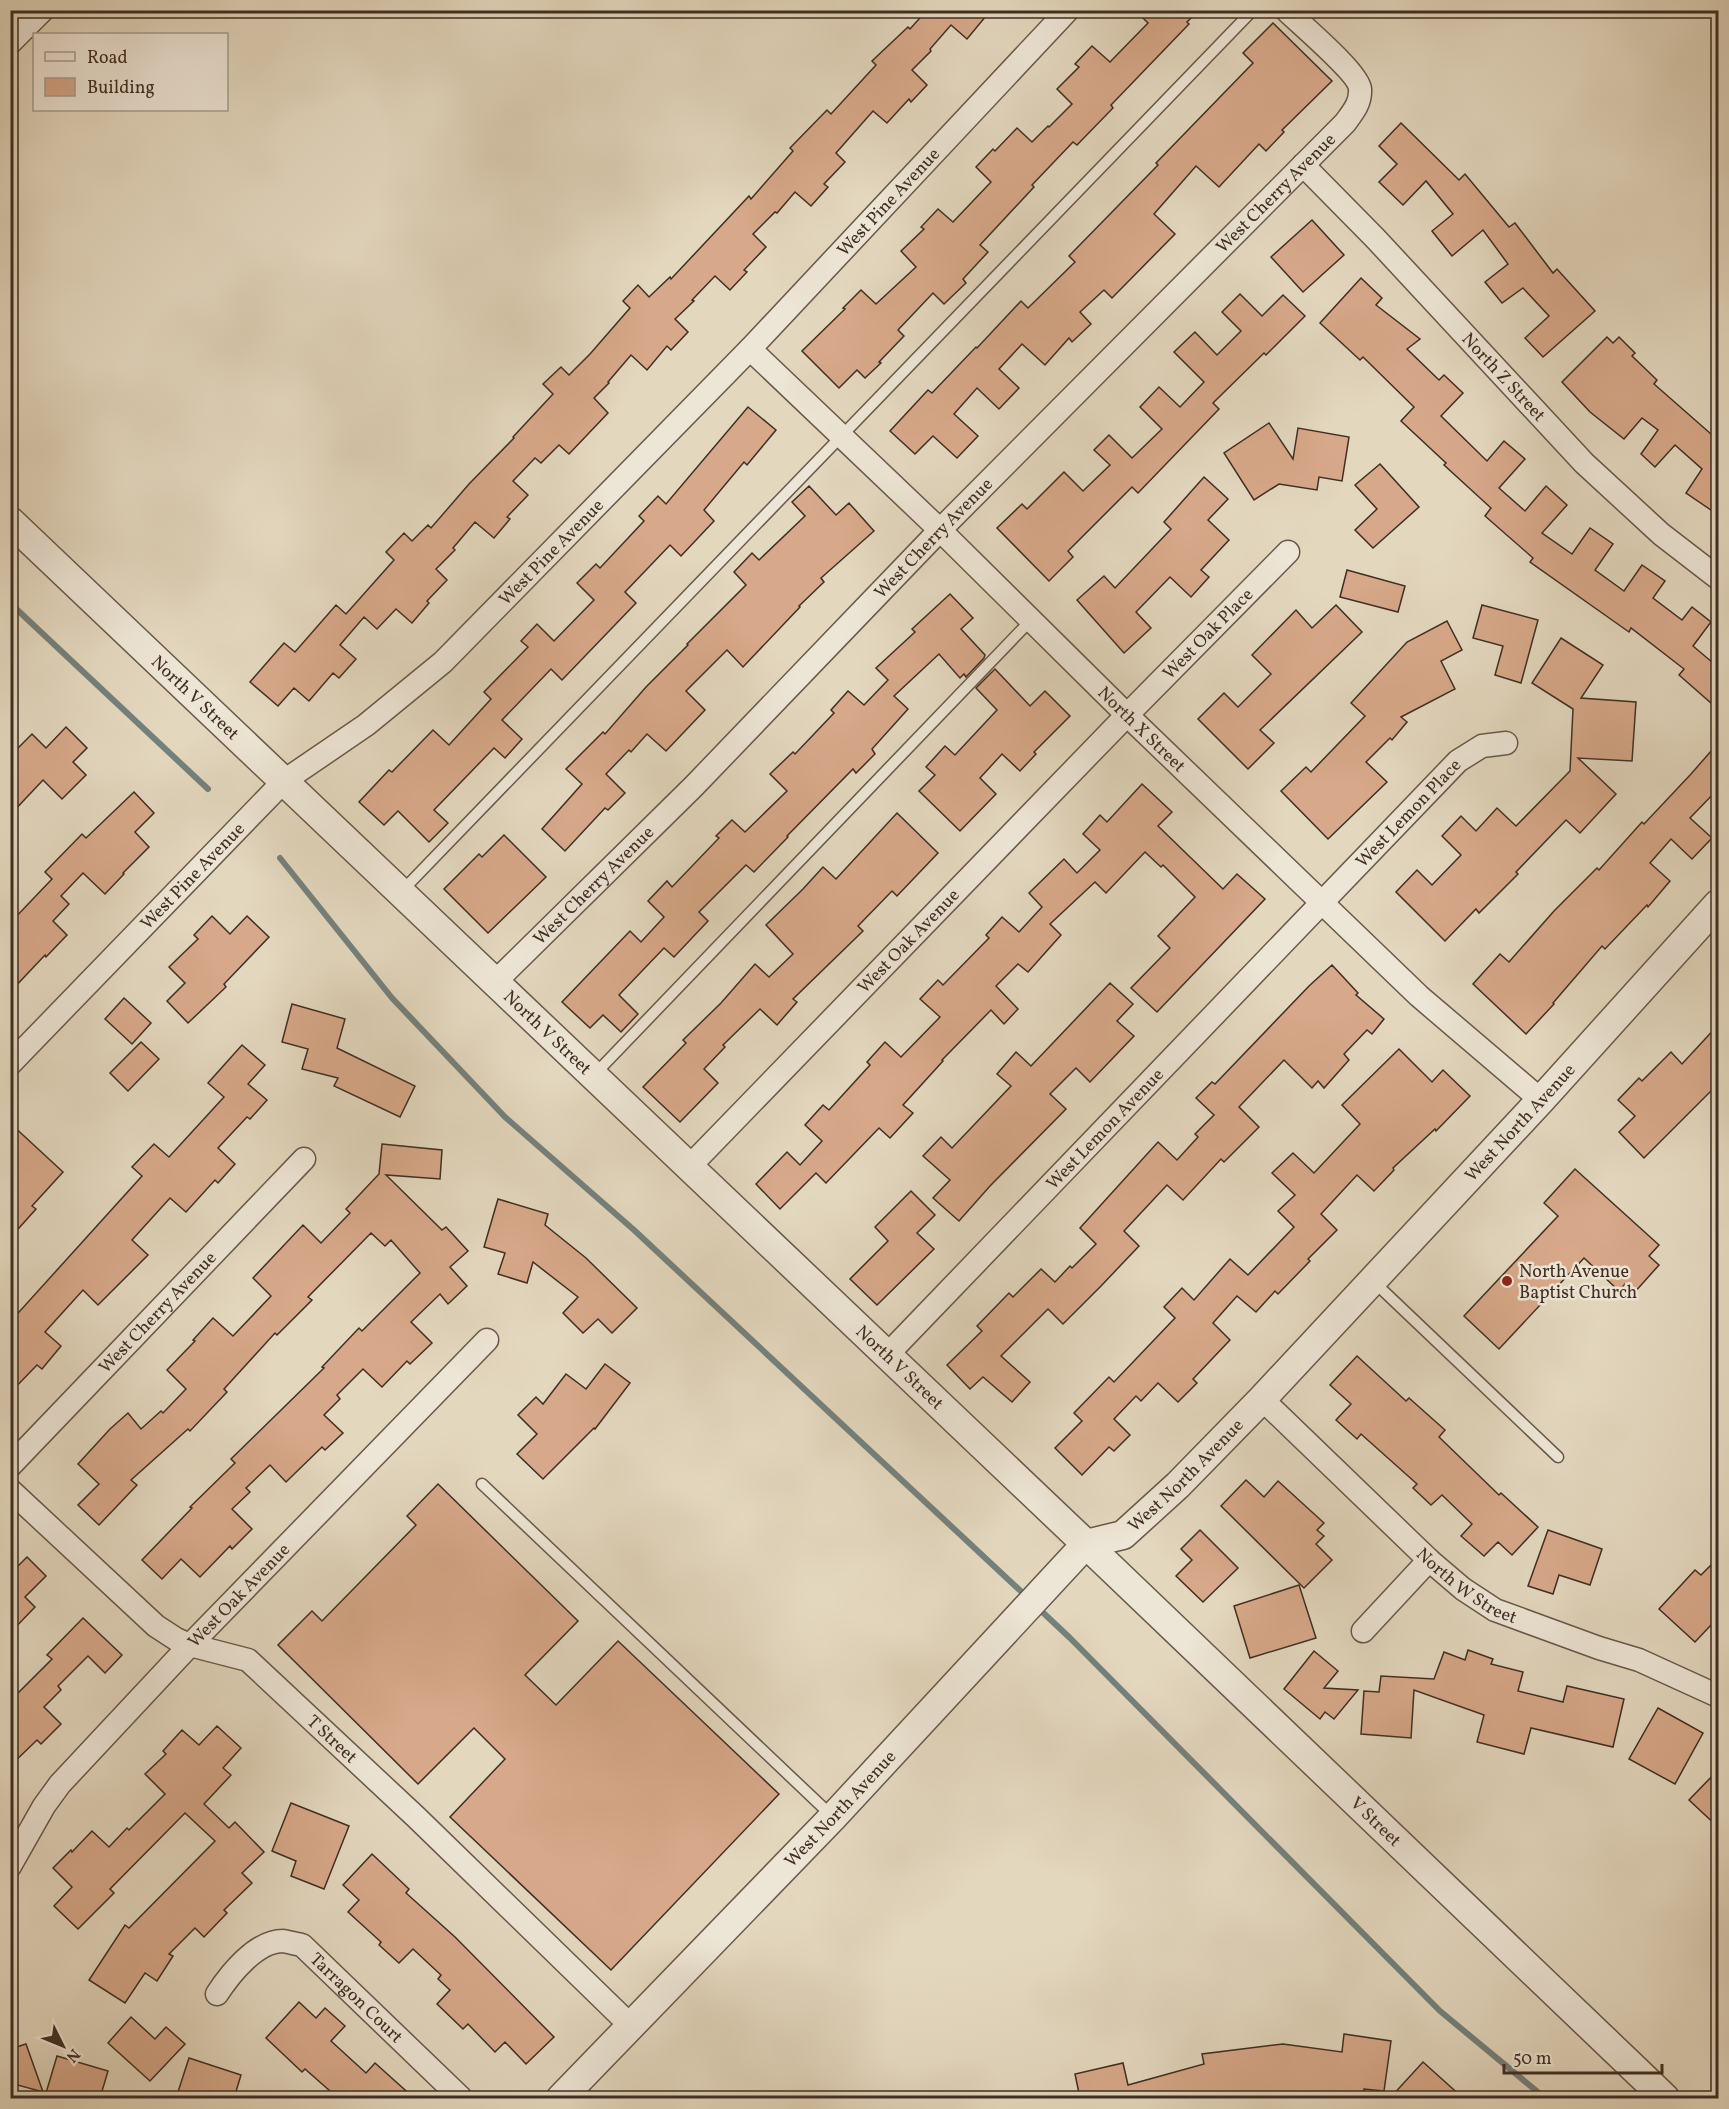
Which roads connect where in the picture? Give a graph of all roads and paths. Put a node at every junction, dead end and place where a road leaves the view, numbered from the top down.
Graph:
1 (43, 10) edge
2 (1068, 10) edge
3 (1253, 10) edge
4 (1286, 10) edge
5 (10, 43) edge
6 (1303, 165) junction
7 (750, 349) junction
8 (842, 437) junction
9 (10, 521) edge
10 (940, 530) junction
11 (1288, 552) dead end
12 (1719, 578) edge
13 (1031, 620) junction
14 (1126, 715) junction
15 (1506, 743) dead end
16 (284, 781) junction
17 (400, 892) junction
18 (1322, 902) junction
19 (1719, 904) edge
20 (495, 982) junction
21 (10, 1064) edge
22 (593, 1076) junction
23 (1541, 1100) junction
24 (304, 1159) dead end
25 (689, 1167) junction
26 (1372, 1280) junction
27 (487, 1340) dead end
28 (887, 1354) junction
29 (1263, 1399) junction
30 (1558, 1457) dead end
31 (10, 1467) edge
32 (482, 1484) dead end
33 (10, 1490) edge
34 (1086, 1544) junction
35 (1429, 1560) junction
36 (1363, 1631) dead end
37 (190, 1645) junction
38 (1719, 1696) edge
39 (833, 1817) junction
40 (10, 1866) edge
41 (217, 1994) dead end
42 (631, 2026) junction
43 (462, 2098) edge
44 (561, 2098) edge
45 (1665, 2098) edge

1 - 5 street
2 - 7 street, West Pine Avenue
3 - 8 lane
4 - 6 street, West Cherry Avenue
6 - 10 street, West Cherry Avenue
6 - 12 street, North Z Street
7 - 8 street, North X Street
7 - 16 street, West Pine Avenue
8 - 10 street, North X Street
8 - 17 lane
9 - 16 street, North V Street
10 - 13 street, North X Street
10 - 20 street, West Cherry Avenue
11 - 14 street, West Oak Place
13 - 14 street, North X Street
13 - 22 lane
14 - 18 street, North X Street
14 - 25 street, West Oak Avenue
15 - 18 street, West Lemon Place
16 - 17 street, North V Street
16 - 21 street, West Pine Avenue
17 - 20 street, North V Street
18 - 23 street, North X Street
18 - 28 street, West Lemon Avenue
19 - 23 street, West North Avenue
20 - 22 street, North V Street
22 - 25 street, North V Street
23 - 26 street, West North Avenue
24 - 31 street, West Cherry Avenue
25 - 28 street, North V Street
26 - 29 street, West North Avenue
26 - 30 lane
27 - 37 street, West Oak Avenue
28 - 34 street, North V Street
29 - 34 street, West North Avenue
29 - 35 street, North W Street
32 - 39 lane
33 - 37 street, T Street
34 - 39 street, West North Avenue
34 - 45 street, V Street
35 - 36 street
35 - 38 street, North W Street
37 - 40 street, West Oak Avenue
37 - 42 street, T Street
39 - 42 street, West North Avenue
41 - 43 street, Tarragon Court
42 - 44 street, West North Avenue

